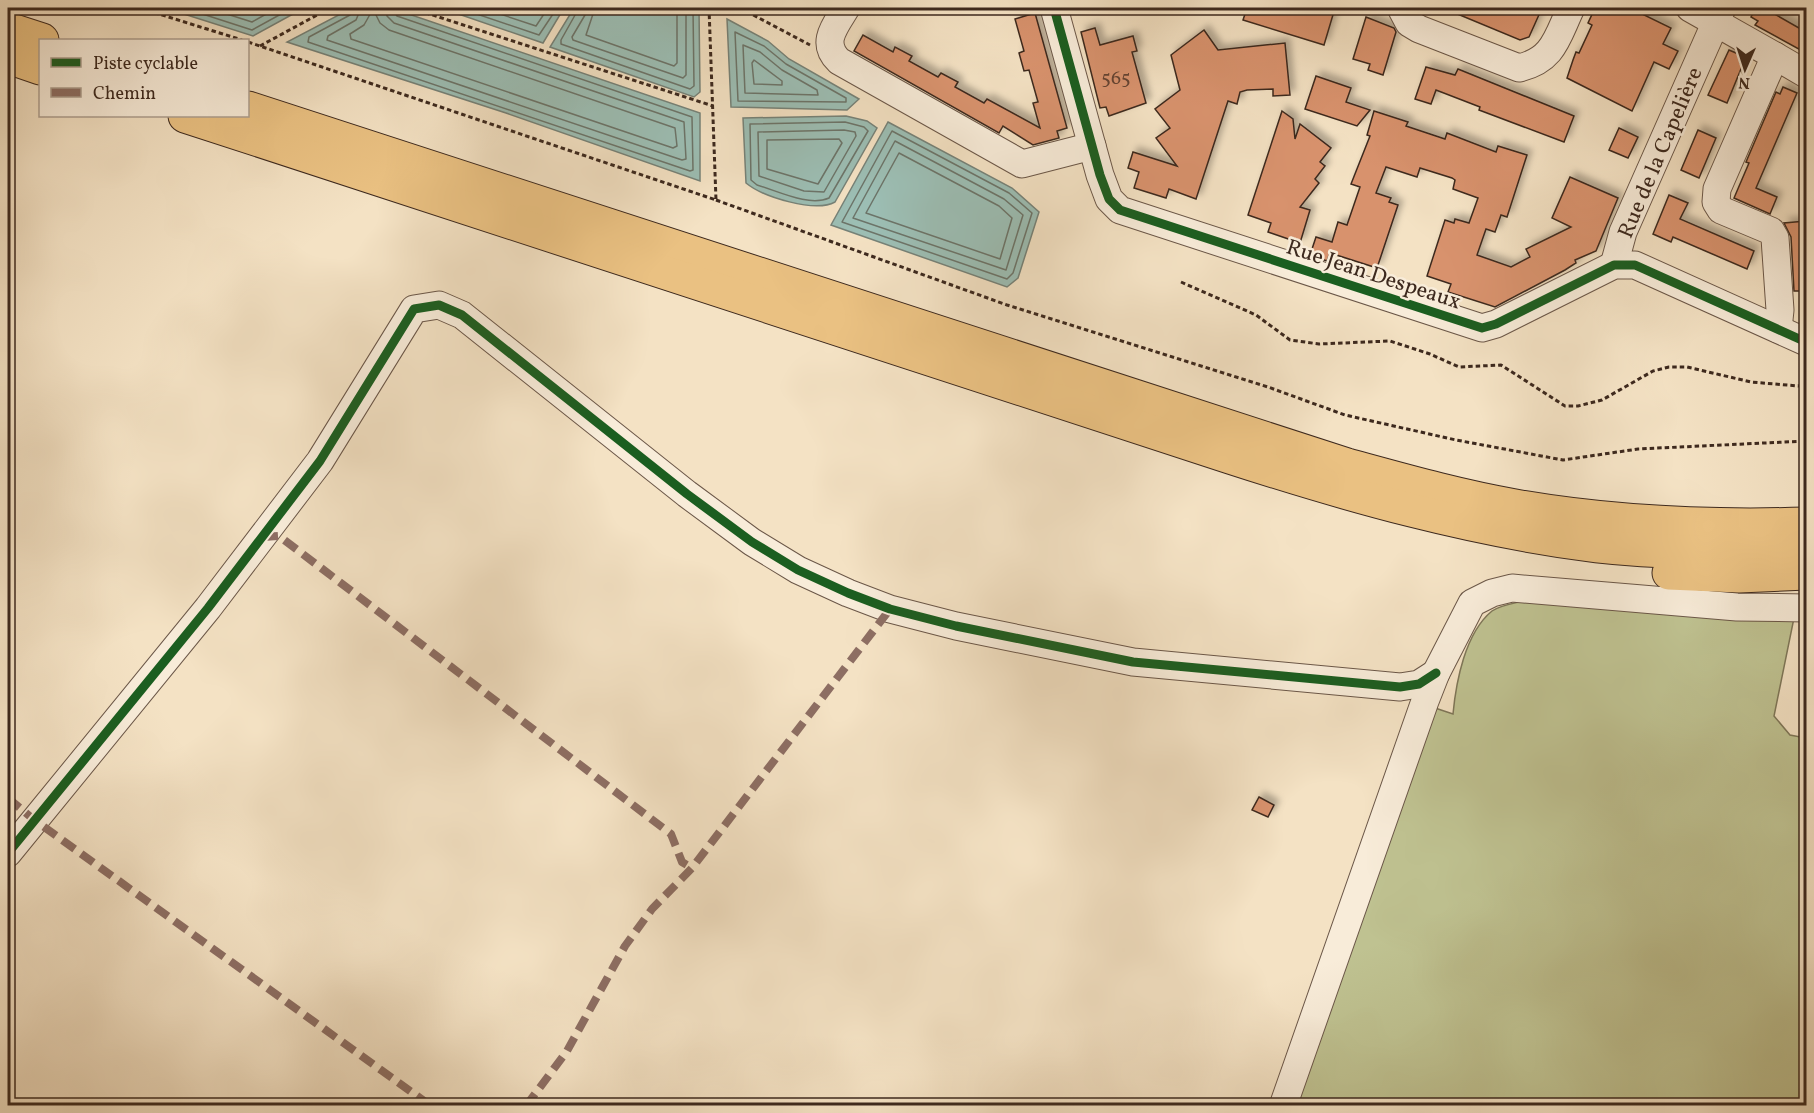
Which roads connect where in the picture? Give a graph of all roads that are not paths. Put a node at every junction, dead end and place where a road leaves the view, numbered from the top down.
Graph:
1 (846, 8) edge
2 (1054, 8) edge
3 (1401, 8) edge
4 (1571, 8) edge
5 (1690, 8) edge
6 (1718, 15) edge
7 (8, 29) edge
8 (39, 39) edge
9 (1775, 56) junction
10 (8, 57) edge
11 (39, 68) edge
12 (1806, 74) edge
13 (249, 108) edge
14 (188, 117) edge
15 (1092, 146) junction
16 (1614, 265) junction
17 (1778, 329) junction
18 (1806, 342) edge
19 (1032, 392) junction
20 (1806, 518) edge
21 (1806, 524) edge
22 (1749, 525) junction
23 (1806, 551) edge
24 (1806, 573) edge
25 (1806, 608) edge
26 (1436, 673) junction
27 (8, 853) edge
28 (1283, 1106) edge

1 - 15 street
2 - 15 street, Rue Jean Despeaux
3 - 4 street
5 - 6 street
6 - 9 street
6 - 16 street, Rue de la Capelière
7 - 8 highway
9 - 12 street
9 - 17 street
10 - 11 highway
13 - 22 highway
14 - 19 highway
15 - 16 street, Rue Jean Despeaux
16 - 17 street
17 - 18 street
19 - 23 highway
19 - 24 highway
20 - 22 highway
21 - 22 highway
25 - 26 street
26 - 27 street
26 - 28 street

